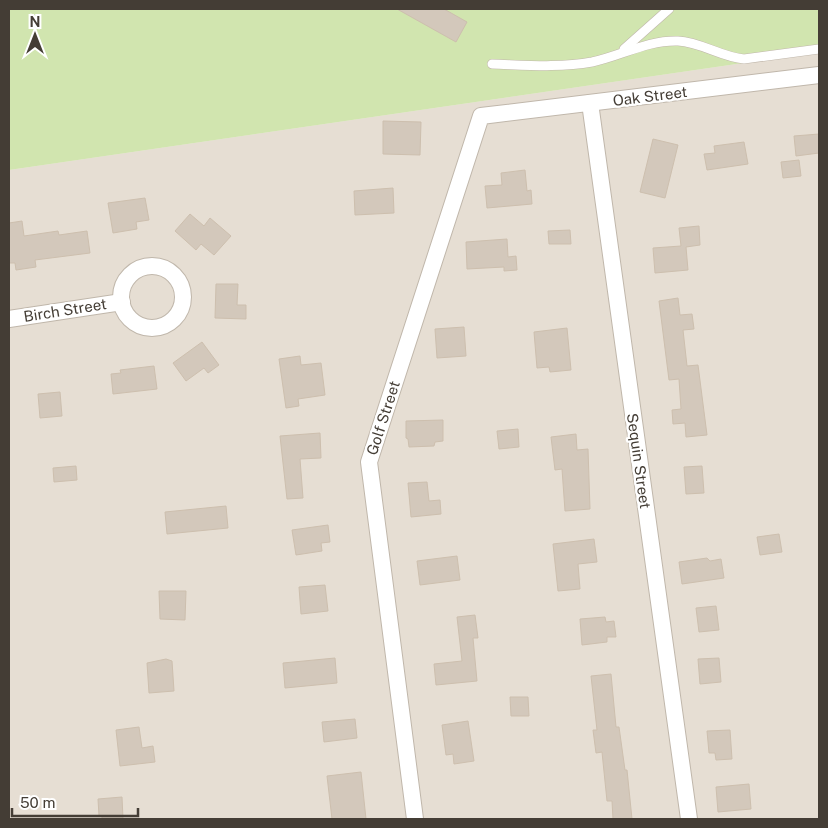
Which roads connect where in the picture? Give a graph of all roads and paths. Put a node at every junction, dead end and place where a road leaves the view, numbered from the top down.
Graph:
1 (670, 9) edge
2 (819, 49) edge
3 (620, 52) junction
4 (492, 64) dead end
5 (819, 75) edge
6 (590, 103) junction
7 (481, 116) joint
8 (122, 302) dead end
9 (9, 319) edge
10 (415, 819) edge
11 (689, 819) edge

1 - 3 lane
2 - 3 lane
3 - 4 lane
5 - 6 street, Oak Street
6 - 7 street, Oak Street
6 - 11 street, Sequin Street
7 - 10 street, Golf Street
8 - 9 street, Birch Street

